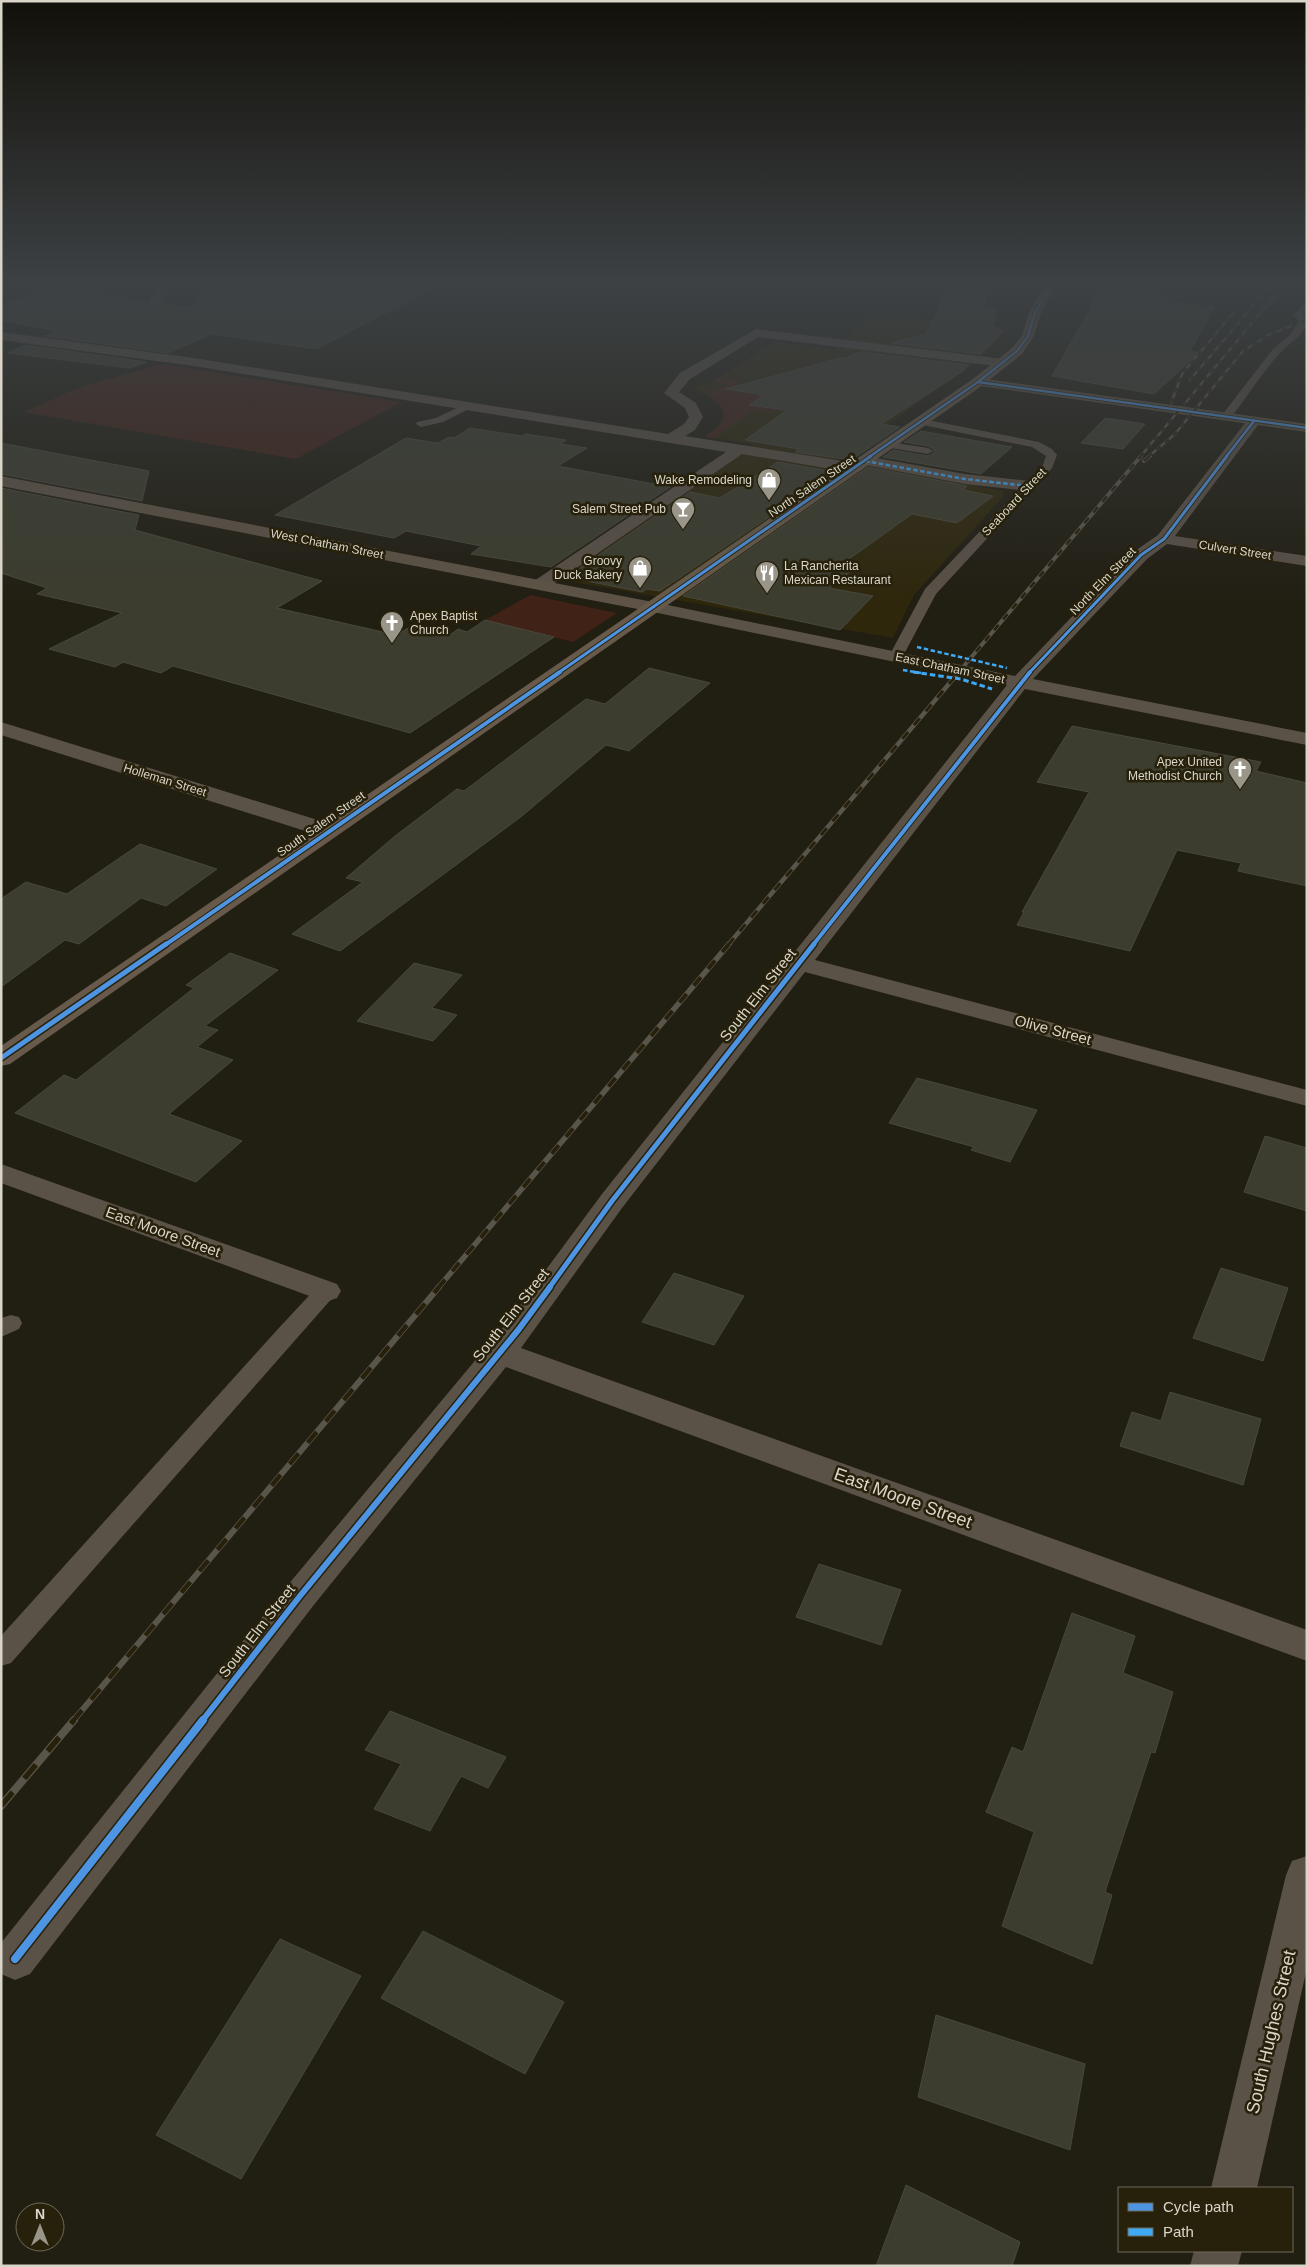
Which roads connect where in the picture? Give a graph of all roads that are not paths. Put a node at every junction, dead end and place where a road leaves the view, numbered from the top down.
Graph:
1 (379, 392) edge
2 (672, 392) edge
3 (964, 392) edge
4 (1047, 392) edge
5 (1245, 392) edge
6 (467, 406) junction
7 (1226, 417) junction
8 (922, 422) junction
9 (1254, 422) junction
10 (421, 424) dead end
11 (1307, 428) edge
12 (671, 438) junction
13 (889, 445) junction
14 (739, 450) junction
15 (928, 451) dead end
16 (860, 465) junction
17 (1, 481) edge
18 (1029, 486) junction
19 (1164, 539) junction
20 (1307, 561) edge
21 (540, 585) junction
22 (653, 607) junction
23 (896, 656) junction
24 (1020, 682) junction
25 (1, 728) edge
26 (22, 735) junction
27 (1307, 739) edge
28 (1, 747) edge
29 (329, 831) junction
30 (798, 963) junction
31 (1, 1058) edge
32 (1307, 1098) edge
33 (1, 1173) edge
34 (326, 1291) joint
35 (499, 1352) junction
36 (1307, 1646) edge
37 (1, 1655) edge
38 (1307, 1875) edge
39 (16, 1959) dead end
40 (1234, 2187) edge
41 (1218, 2252) edge
42 (1214, 2266) edge

1 - 6 street
2 - 12 street
3 - 8 main road, North Salem Street
4 - 7 street
5 - 7 lane
6 - 10 lane
6 - 12 street
7 - 9 street
8 - 13 main road, North Salem Street
8 - 18 lane, Seaboard Street
9 - 11 street
9 - 19 street, North Elm Street
12 - 14 street
13 - 15 lane
13 - 16 main road, North Salem Street
14 - 16 street
14 - 21 street
16 - 18 street
16 - 22 main road, North Salem Street
17 - 21 street, West Chatham Street
18 - 23 lane, Seaboard Street
19 - 20 street, Culvert Street
19 - 24 street, North Elm Street
21 - 22 street, West Chatham Street
22 - 23 street, East Chatham Street
22 - 29 main road, South Salem Street
23 - 24 street, East Chatham Street
24 - 27 street, East Chatham Street
24 - 30 street, South Elm Street
25 - 26 street, Holleman Street
26 - 28 street
26 - 29 street, Holleman Street
29 - 31 main road, South Salem Street
30 - 32 street, Olive Street
30 - 35 street, South Elm Street
33 - 34 street, East Moore Street
34 - 37 lane
35 - 36 street, East Moore Street
35 - 39 street, South Elm Street
38 - 40 street, South Hughes Street
41 - 42 street

